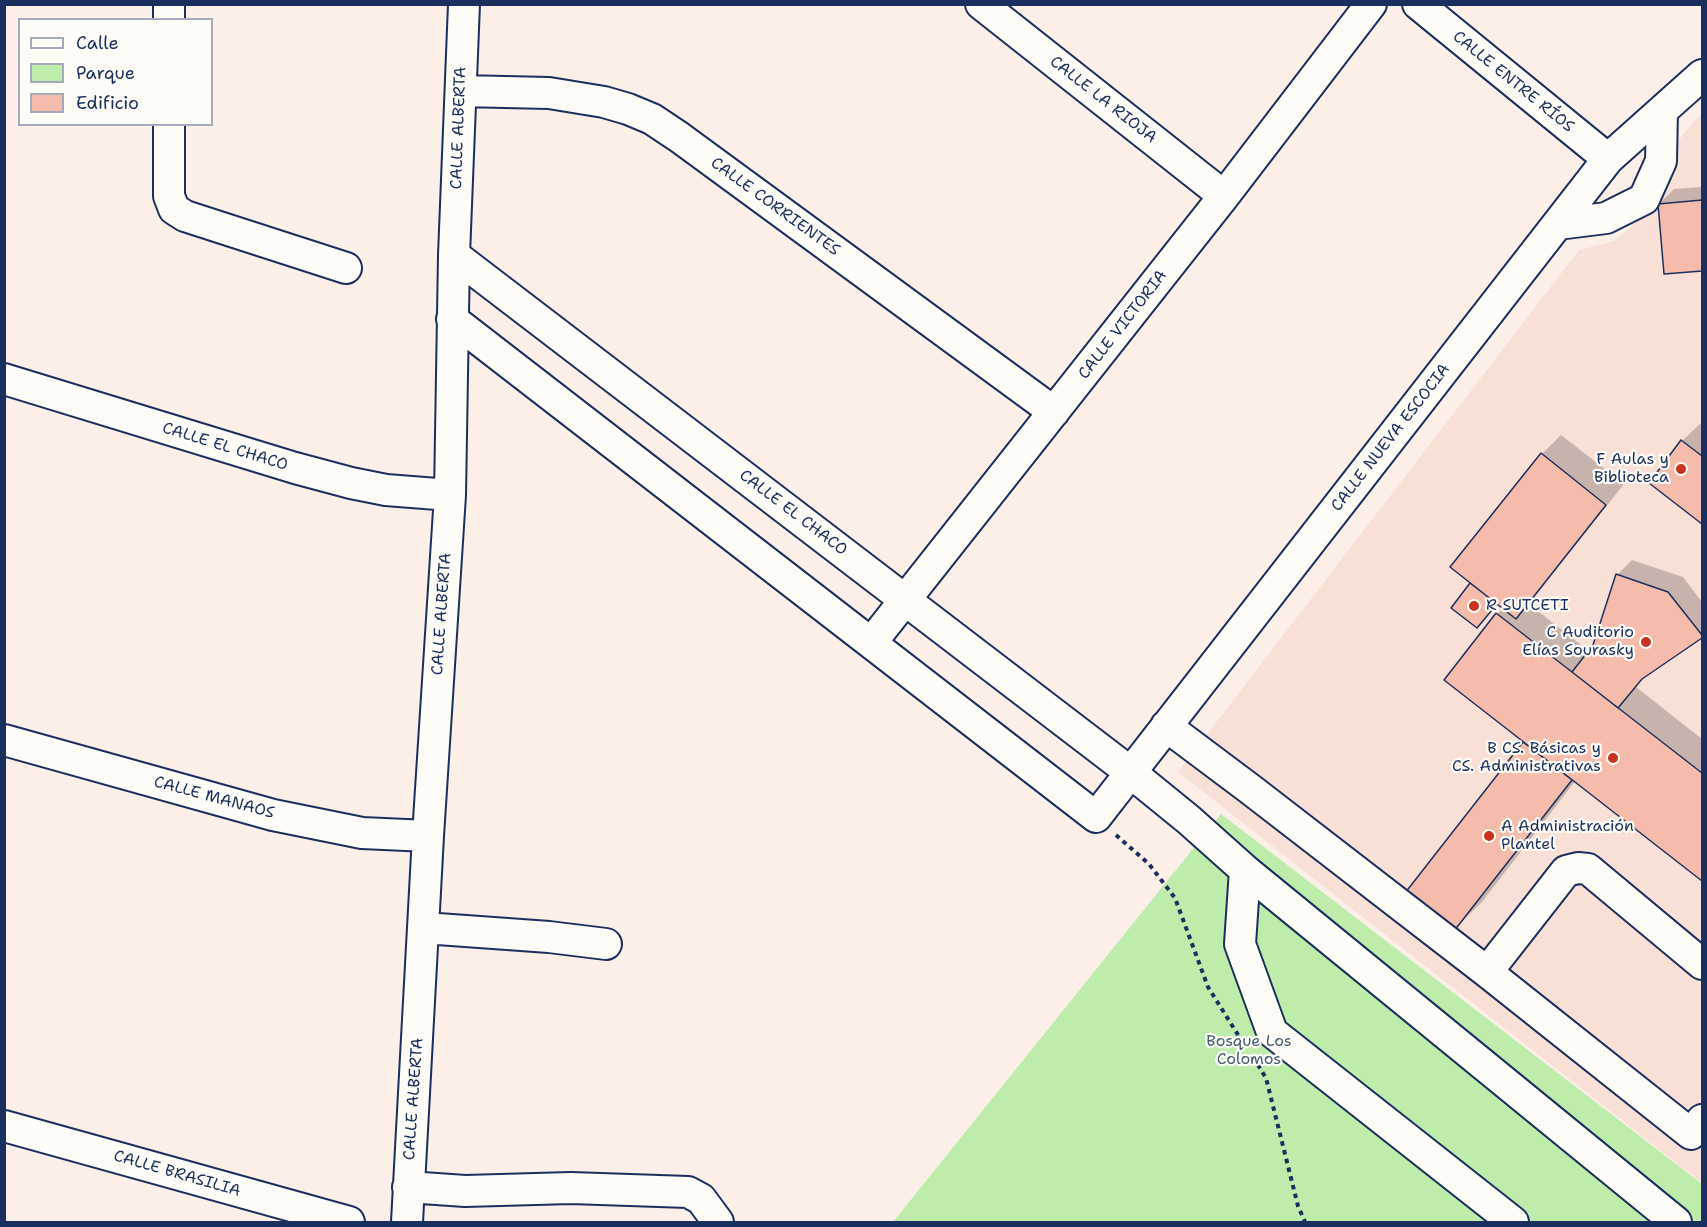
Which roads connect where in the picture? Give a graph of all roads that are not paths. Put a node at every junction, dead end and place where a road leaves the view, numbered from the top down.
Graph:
1 (464, 4) edge
2 (981, 4) edge
3 (1371, 4) edge
4 (1418, 4) edge
5 (1702, 75) edge
6 (461, 91) junction
7 (1662, 111) junction
8 (170, 126) edge
9 (1608, 159) junction
10 (1224, 196) junction
11 (1558, 224) junction
12 (454, 255) junction
13 (346, 268) dead end
14 (452, 319) junction
15 (4, 379) edge
16 (1054, 412) junction
17 (450, 495) junction
18 (905, 598) junction
19 (871, 643) junction
20 (1166, 726) junction
21 (4, 740) edge
22 (1130, 772) junction
23 (428, 836) junction
24 (1245, 870) junction
25 (424, 928) junction
26 (606, 944) dead end
27 (1702, 964) edge
28 (1487, 972) junction
29 (4, 1126) edge
30 (1699, 1133) edge
31 (408, 1187) junction
32 (349, 1222) edge
33 (406, 1222) edge
34 (718, 1222) edge
35 (1513, 1222) edge
36 (1676, 1222) edge

1 - 6 street, CALLE ALBERTA
2 - 10 street, CALLE LA RIOJA
3 - 10 street, CALLE VICTORIA
4 - 9 street, CALLE ENTRE RÍOS
5 - 7 street, CALLE NUEVA ESCOCIA
6 - 12 street, CALLE ALBERTA
6 - 16 street, CALLE CORRIENTES
7 - 9 street, CALLE NUEVA ESCOCIA
7 - 11 street
8 - 13 street
9 - 11 street, CALLE NUEVA ESCOCIA
10 - 16 street, CALLE VICTORIA
11 - 20 street, CALLE NUEVA ESCOCIA
12 - 14 street, CALLE ALBERTA
12 - 18 street, CALLE EL CHACO
14 - 17 street, CALLE ALBERTA
14 - 19 street
15 - 17 street, CALLE EL CHACO
16 - 18 street, CALLE VICTORIA
17 - 23 street, CALLE ALBERTA
18 - 19 street, CALLE VICTORIA
18 - 22 street, CALLE EL CHACO
19 - 22 street, CALLE NUEVA ESCOCIA
20 - 22 street, CALLE NUEVA ESCOCIA
20 - 28 street
21 - 23 street, CALLE MANAOS
22 - 24 street, CALLE EL CHACO
23 - 25 street, CALLE ALBERTA
24 - 35 street
24 - 36 street, CALLE EL CHACO
25 - 26 street
25 - 31 street, CALLE ALBERTA
27 - 28 street
28 - 30 street
29 - 32 street, CALLE BRASILIA
31 - 33 street, CALLE ALBERTA
31 - 34 street

